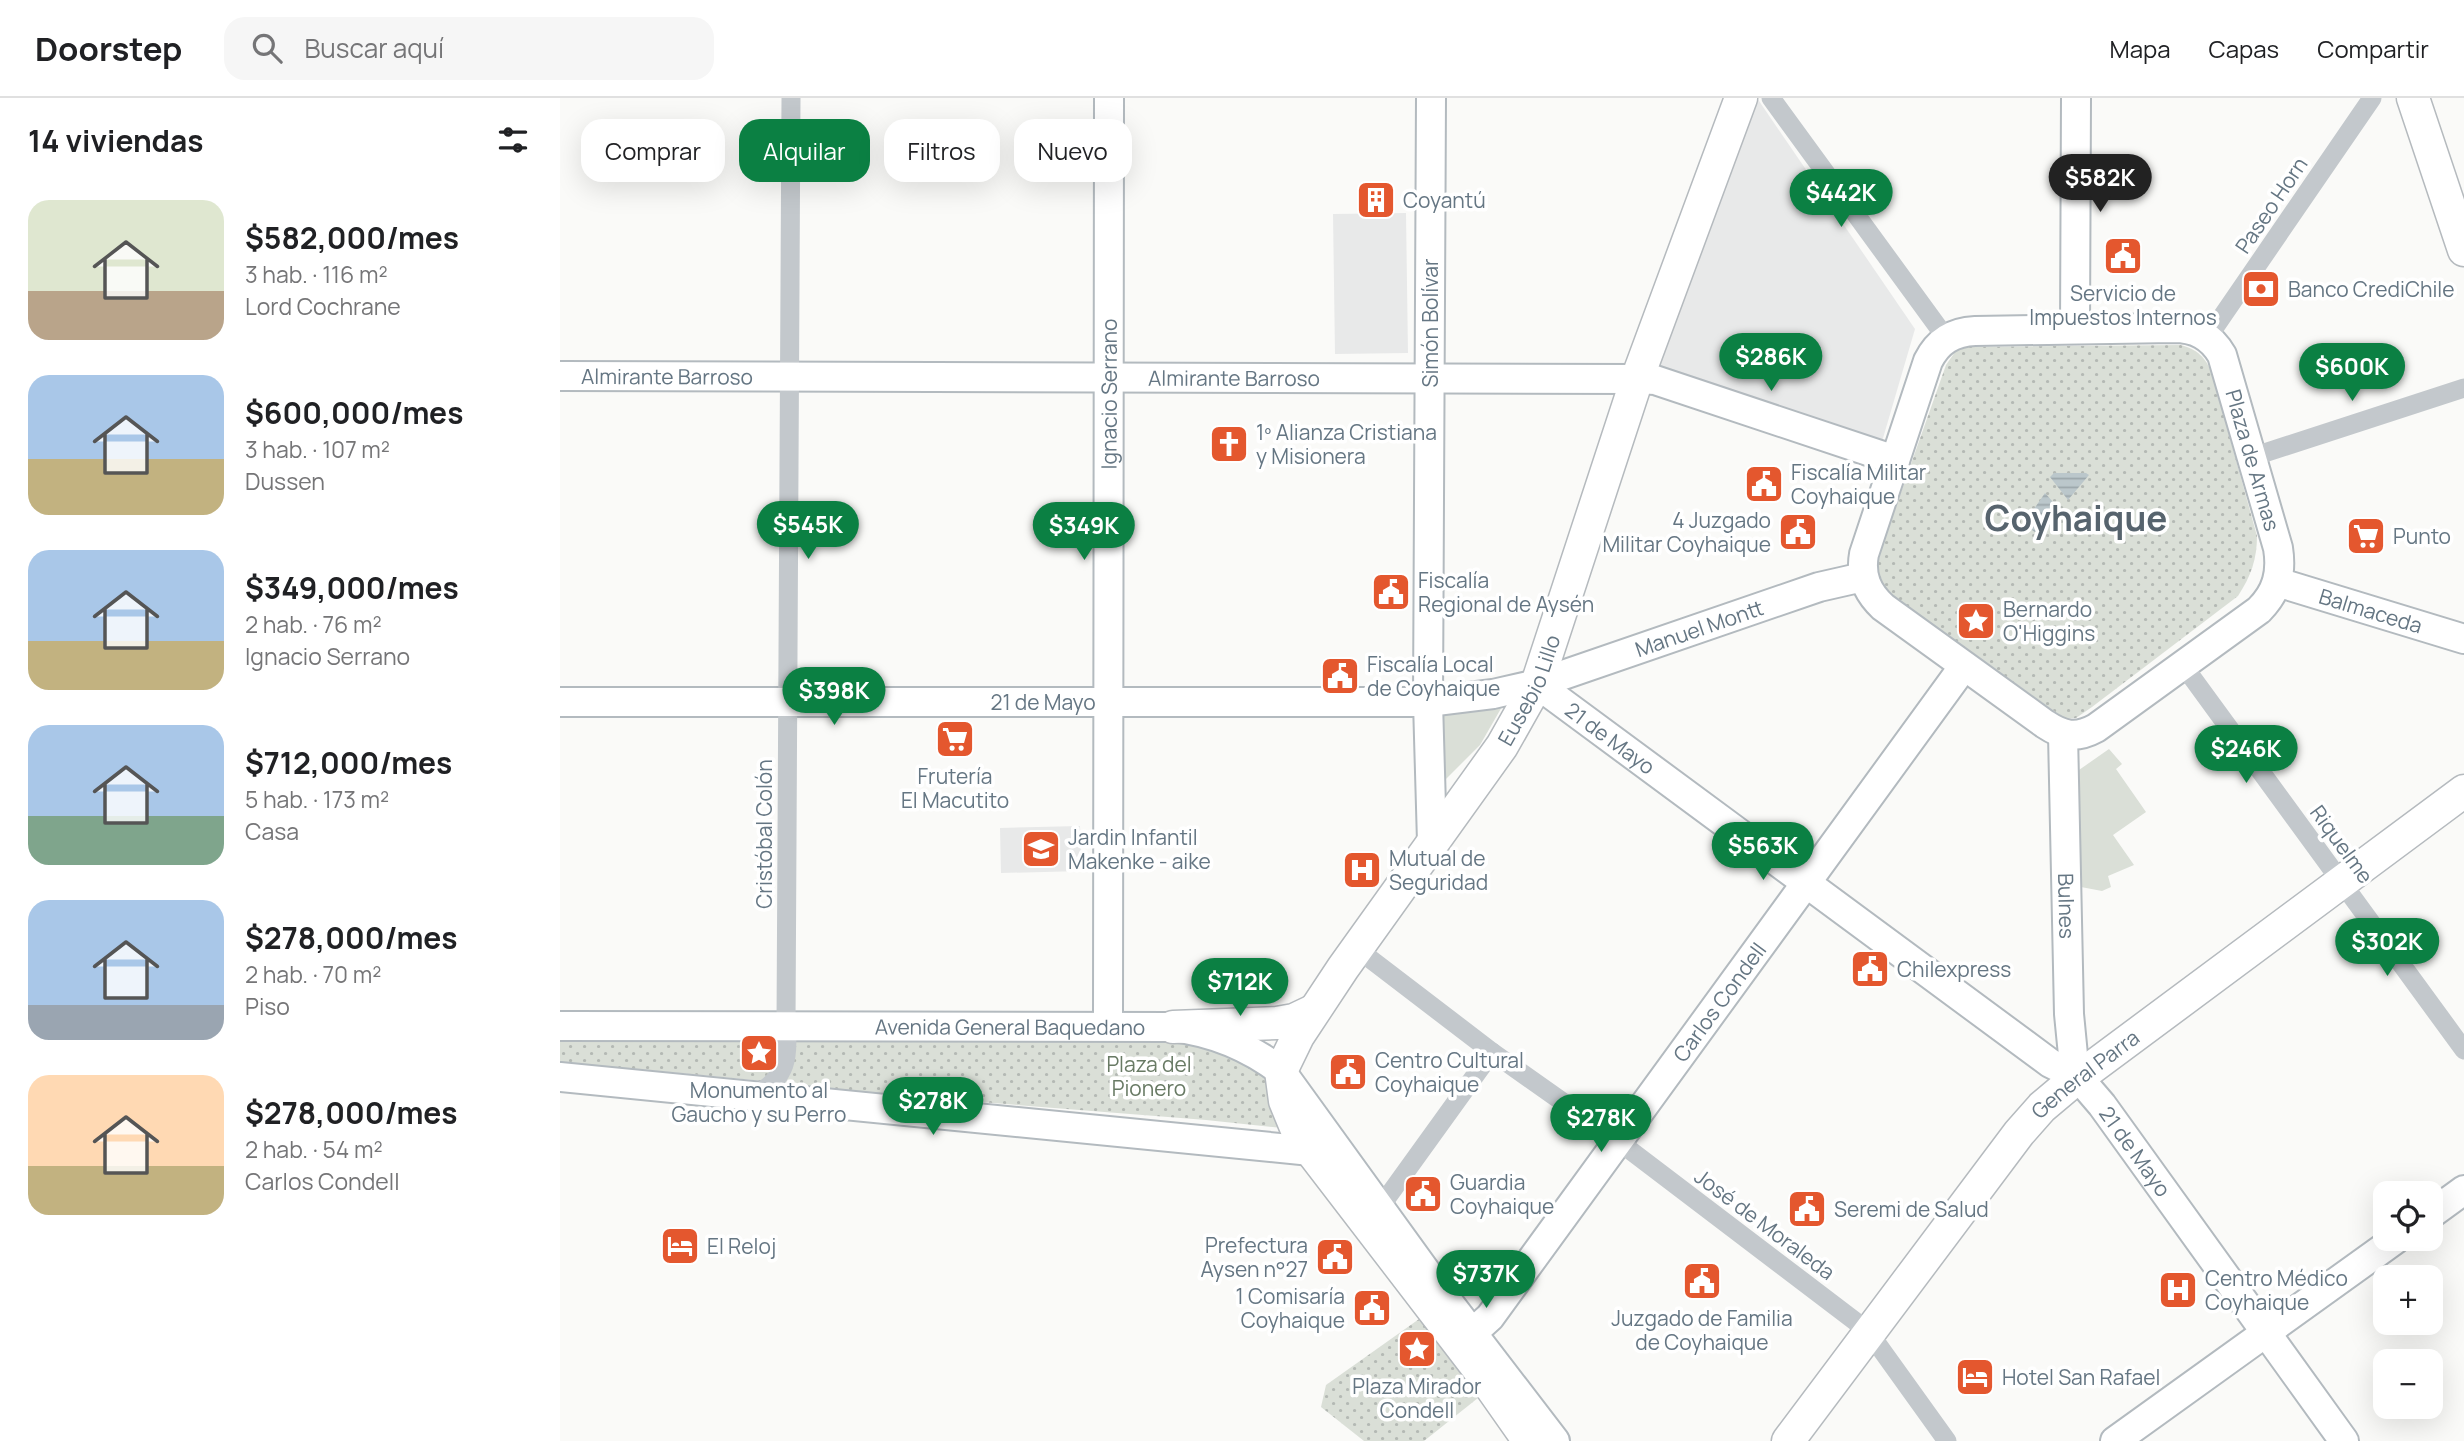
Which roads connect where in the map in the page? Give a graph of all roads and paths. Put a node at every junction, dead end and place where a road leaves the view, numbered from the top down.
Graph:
1 (791, 98) edge
2 (1109, 98) edge
3 (1431, 98) edge
4 (1741, 98) edge
5 (1771, 98) edge
6 (2076, 98) edge
7 (2372, 98) edge
8 (2413, 98) edge
9 (2464, 250) edge
10 (2075, 329) junction
11 (2208, 337) junction
12 (1946, 338) junction
13 (560, 376) edge
14 (789, 376) junction
15 (1109, 378) junction
16 (1430, 379) junction
17 (1637, 379) junction
18 (2464, 388) edge
19 (2252, 457) junction
20 (1895, 460) junction
21 (1863, 577) junction
22 (2277, 582) junction
23 (2464, 639) edge
24 (2183, 665) junction
25 (1964, 666) junction
26 (1537, 684) junction
27 (560, 702) edge
28 (788, 702) junction
29 (1428, 702) junction
30 (1109, 703) junction
31 (2063, 734) junction
32 (2464, 791) edge
33 (1432, 842) junction
34 (2342, 882) junction
35 (1806, 883) junction
36 (1356, 948) junction
37 (1313, 1011) junction
38 (2069, 1014) junction
39 (786, 1025) junction
40 (560, 1026) edge
41 (1108, 1026) junction
42 (1173, 1027) junction
43 (2019, 1040) junction
44 (2464, 1050) edge
45 (1492, 1052) junction
46 (1281, 1071) junction
47 (560, 1077) edge
48 (2078, 1077) junction
49 (756, 1095) junction
50 (1618, 1141) junction
51 (1311, 1151) junction
52 (2464, 1190) edge
53 (2443, 1205) edge
54 (1381, 1206) junction
55 (2379, 1251) edge
56 (1868, 1331) junction
57 (2265, 1333) junction
58 (1466, 1339) junction
59 (1529, 1441) edge
60 (1555, 1441) edge
61 (1788, 1441) edge
62 (1947, 1441) edge
63 (2115, 1441) edge
64 (2344, 1441) edge

1 - 14 street, Cristóbal Colón
2 - 15 street, Ignacio Serrano
3 - 16 street, Simón Bolívar
4 - 17 main road, Eusebio Lillo
5 - 12 street
6 - 10 street
7 - 11 street, Paseo Horn
8 - 9 main road
10 - 11 street
10 - 12 street
11 - 19 street, Plaza de Armas
12 - 20 street
13 - 14 street, Almirante Barroso
14 - 15 street, Almirante Barroso
14 - 28 street, Cristóbal Colón
15 - 16 street, Almirante Barroso
15 - 30 street, Ignacio Serrano
16 - 17 street, Almirante Barroso
16 - 29 street, Simón Bolívar
17 - 20 street, Almirante Barroso
17 - 26 main road, Eusebio Lillo
18 - 19 street
19 - 22 street, Plaza de Armas
20 - 21 street
21 - 25 street
21 - 26 street, Manuel Montt
22 - 23 street, Balmaceda
22 - 24 street
24 - 31 street
24 - 34 street, Riquelme
25 - 31 street
25 - 35 street, Carlos Condell
26 - 29 street, 21 de Mayo
26 - 33 main road, Eusebio Lillo
26 - 35 street, 21 de Mayo
27 - 28 street, 21 de Mayo
28 - 30 street, 21 de Mayo
28 - 39 street, Cristóbal Colón
29 - 30 street, 21 de Mayo
29 - 33 street, Simón Bolívar
30 - 41 street, Ignacio Serrano
31 - 38 street, Bulnes
32 - 34 main road, General Parra
33 - 36 main road, Eusebio Lillo
34 - 44 street, Riquelme
34 - 48 main road, General Parra
35 - 43 street, 21 de Mayo
35 - 50 street, Carlos Condell
36 - 37 main road, Eusebio Lillo
36 - 45 street, José de Moraleda
37 - 42 main road
37 - 46 main road, Eusebio Lillo
38 - 43 street
38 - 48 street, Bulnes
39 - 40 street, Avenida General Baquedano
39 - 41 street, Avenida General Baquedano
39 - 49 street, Cristóbal Colón
41 - 42 street, Avenida General Baquedano
42 - 46 street, Avenida General Baquedano
43 - 48 street, 21 de Mayo
45 - 50 street, José de Moraleda
45 - 54 street
46 - 51 main road
46 - 54 street, Avenida General Baquedano
47 - 49 street
48 - 56 main road, General Parra
48 - 57 street, 21 de Mayo
49 - 51 street
50 - 56 street, José de Moraleda
50 - 58 street, Carlos Condell
51 - 58 main road, Avenida General Baquedano
52 - 53 street
54 - 58 street, Avenida General Baquedano
55 - 57 street
56 - 61 main road, General Parra
56 - 62 street, José de Moraleda
57 - 63 street
57 - 64 street, 21 de Mayo
58 - 59 main road, Avenida General Baquedano
58 - 60 street, Avenida General Baquedano

